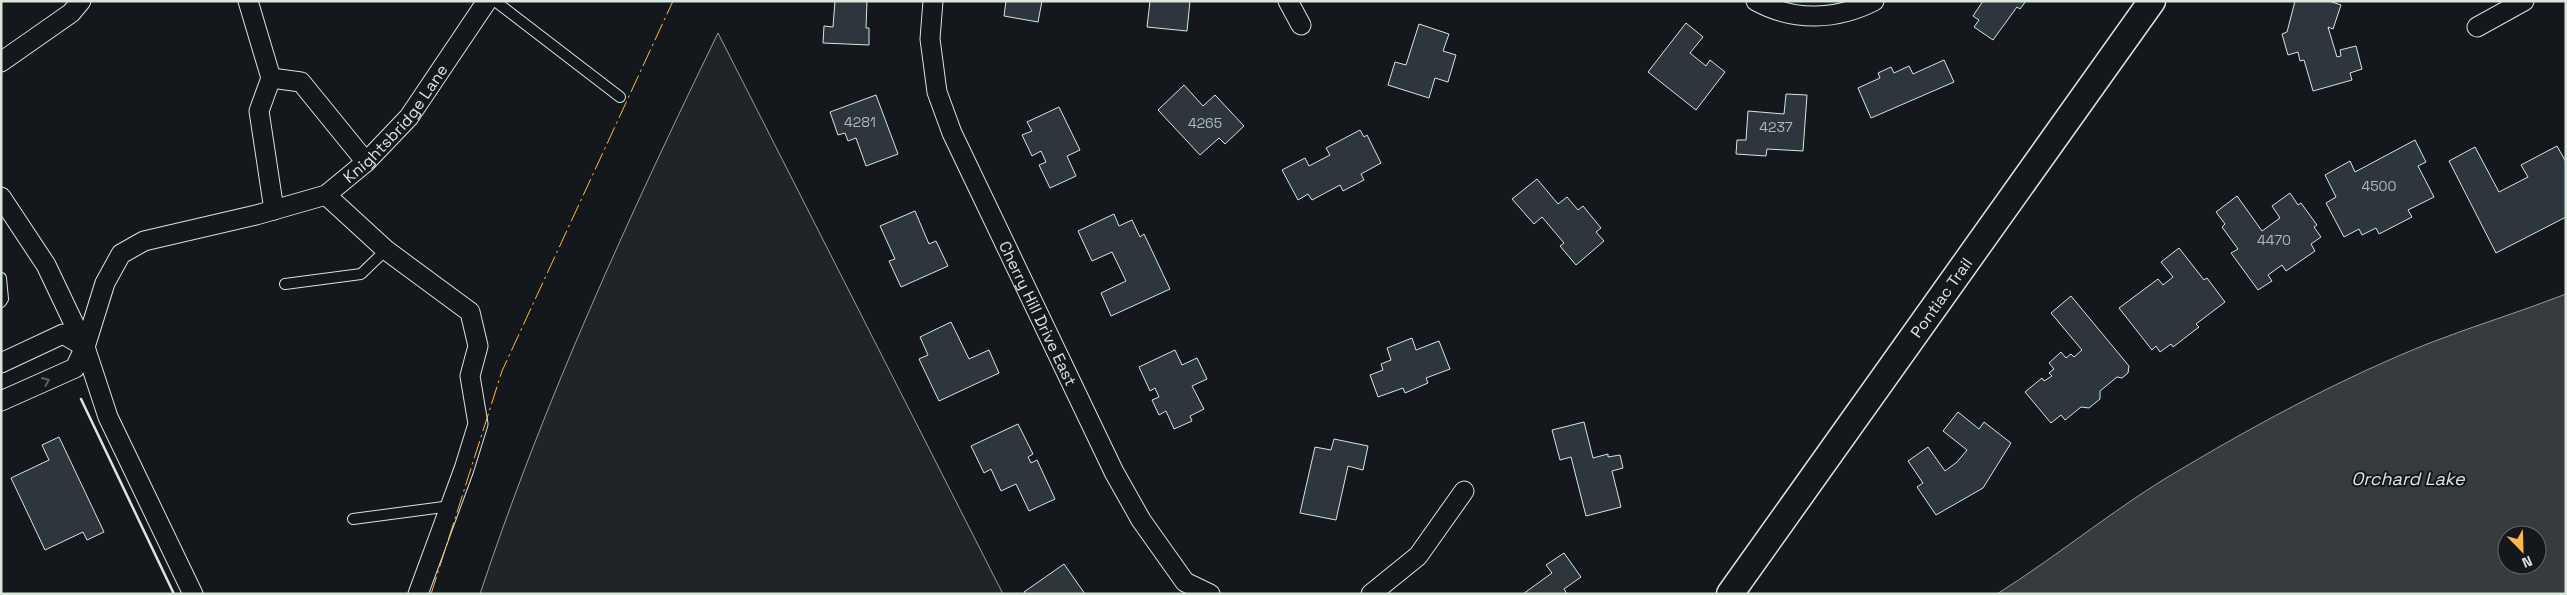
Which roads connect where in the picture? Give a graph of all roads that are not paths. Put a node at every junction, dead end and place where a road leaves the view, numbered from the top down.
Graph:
1 (81, 1) edge
2 (248, 1) edge
3 (487, 1) edge
4 (495, 1) edge
5 (933, 1) edge
6 (1288, 1) edge
7 (1756, 1) edge
8 (1874, 1) edge
9 (2152, 1) edge
10 (2524, 1) edge
11 (1301, 25) dead end
12 (2476, 27) dead end
13 (1, 62) edge
14 (271, 78) junction
15 (620, 98) dead end
16 (366, 162) junction
17 (326, 195) junction
18 (1, 197) edge
19 (274, 210) junction
20 (386, 250) junction
21 (1, 278) edge
22 (285, 284) dead end
23 (1, 302) edge
24 (85, 347) junction
25 (1, 363) edge
26 (1, 401) edge
27 (1464, 491) dead end
28 (451, 506) junction
29 (353, 518) dead end
30 (193, 594) edge
31 (418, 594) edge
32 (1210, 594) edge
33 (1371, 594) edge
34 (1730, 594) edge

1 - 13 street
2 - 14 street
3 - 16 street, Knightsbridge Lane
4 - 15 lane
5 - 32 street, Cherry Hill Drive East
6 - 11 street
7 - 8 street
9 - 34 main road, Pontiac Trail
10 - 12 street
14 - 16 street
14 - 19 street
16 - 17 street, Knightsbridge Lane
17 - 19 street, Knightsbridge Lane
17 - 20 street
18 - 24 street
19 - 24 street, Knightsbridge Lane
20 - 22 lane
20 - 28 street
21 - 23 lane
24 - 25 street
26 -> 24 street, Knightsbridge Lane
24 - 30 street
27 - 33 street
28 - 29 lane
28 - 31 street

